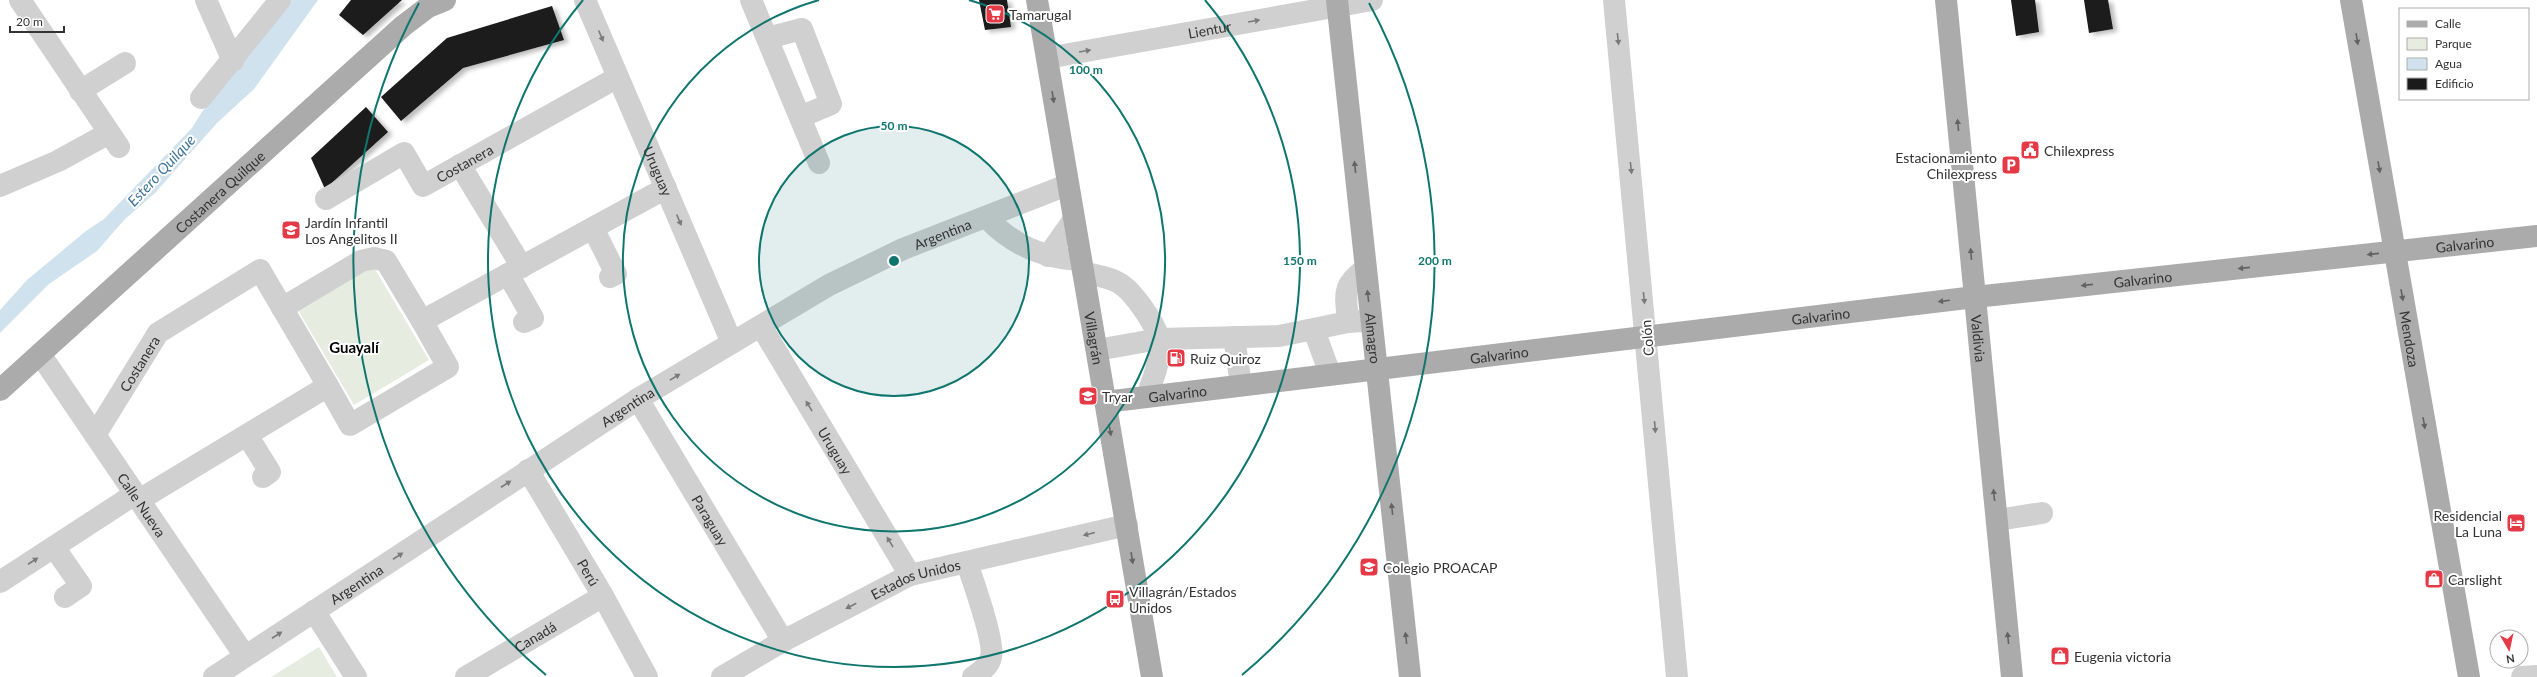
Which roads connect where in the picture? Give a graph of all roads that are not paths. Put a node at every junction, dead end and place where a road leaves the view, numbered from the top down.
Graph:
1 (20, 0) edge
2 (206, 0) edge
3 (280, 0) edge
4 (445, 0) edge
5 (585, 0) edge
6 (751, 0) edge
7 (1037, 0) edge
8 (1372, 0) edge
9 (1614, 0) edge
10 (1946, 0) edge
11 (2351, 0) edge
12 (1337, 3) edge
13 (767, 38) junction
14 (1047, 58) junction
15 (233, 61) junction
16 (126, 63) dead end
17 (618, 77) junction
18 (80, 90) junction
19 (201, 98) dead end
20 (800, 117) junction
21 (819, 163) dead end
22 (460, 165) junction
23 (1067, 184) junction
24 (0, 186) edge
25 (666, 188) junction
26 (326, 199) dead end
27 (986, 217) junction
28 (1074, 219) junction
29 (593, 228) junction
30 (2537, 236) edge
31 (2394, 251) junction
32 (1048, 256) junction
33 (1082, 266) junction
34 (1365, 269) junction
35 (515, 270) junction
36 (610, 277) dead end
37 (1975, 297) junction
38 (282, 308) junction
39 (1371, 320) junction
40 (422, 322) junction
41 (524, 322) dead end
42 (1348, 322) junction
43 (761, 326) junction
44 (1314, 330) junction
45 (1647, 335) junction
46 (1234, 337) junction
47 (1159, 340) junction
48 (732, 343) junction
49 (1097, 350) junction
50 (40, 354) junction
51 (1376, 368) junction
52 (1330, 374) junction
53 (1241, 385) junction
54 (328, 386) junction
55 (0, 390) edge
56 (1147, 396) junction
57 (638, 399) junction
58 (1105, 402) junction
59 (95, 435) junction
60 (247, 435) junction
61 (528, 470) junction
62 (263, 476) dead end
63 (137, 497) junction
64 (2042, 513) dead end
65 (1996, 520) junction
66 (1127, 525) junction
67 (54, 547) junction
68 (967, 563) junction
69 (910, 575) junction
70 (0, 582) edge
71 (603, 596) junction
72 (65, 597) dead end
73 (314, 611) junction
74 (783, 642) junction
75 (245, 656) junction
76 (493, 670) edge
77 (978, 674) edge
78 (2537, 676) edge
79 (214, 677) edge
80 (356, 677) edge
81 (466, 677) edge
82 (647, 677) edge
83 (722, 677) edge
84 (1152, 677) edge
85 (1410, 677) edge
86 (1677, 677) edge
87 (2012, 677) edge
88 (2468, 677) edge
89 (2522, 677) edge

1 - 18 street
2 - 15 street
3 - 15 street
4 - 50 main road, Costanera Quilque
5 -> 17 street, Uruguay
6 - 13 street
7 - 14 main road, Villagrán
8 - 12 street, Lientur
9 -> 45 street, Colón
37 -> 10 main road, Valdivia
11 -> 31 main road, Mendoza
14 -> 12 street, Lientur
34 -> 12 main road, Almagro
13 - 20 street
13 - 20 street
14 -> 23 main road, Villagrán
15 - 19 street
16 - 18 street
17 - 22 street, Costanera
17 - 25 street, Uruguay
18 - 24 street
20 - 21 street
22 - 26 street, Costanera
22 - 35 street
23 - 27 street, Argentina
23 - 28 main road, Villagrán
25 - 29 street
25 -> 48 street, Uruguay
27 - 32 street
27 - 43 street, Argentina
28 - 32 street
28 - 33 main road, Villagrán
29 - 35 street
29 - 36 street
30 - 31 main road, Galvarino
31 -> 37 main road, Galvarino
31 -> 88 main road, Mendoza
32 - 33 street
33 - 47 street
33 - 49 main road, Villagrán
39 -> 34 main road, Almagro
34 - 42 street
35 - 40 street
35 - 41 street
37 -> 45 main road, Galvarino
65 -> 37 main road, Valdivia
38 - 40 street
38 - 54 street
38 - 59 street, Costanera
39 - 42 street
39 - 51 main road, Almagro
40 - 54 street
42 - 44 street
43 - 48 street, Argentina
69 -> 43 street, Uruguay
44 - 46 street
44 - 52 street
45 - 51 main road, Galvarino
45 -> 86 street, Colón
46 - 47 street
46 - 53 street
47 - 49 street
47 - 56 street
57 -> 48 street, Argentina
49 - 58 main road, Villagrán
50 - 55 main road, Costanera Quilque
50 - 59 street, Calle Nueva
51 - 52 main road, Galvarino
85 -> 51 main road, Almagro
52 - 53 main road, Galvarino
53 - 56 main road, Galvarino
54 - 60 street
56 - 58 main road, Galvarino
57 - 61 street, Argentina
57 - 74 street, Paraguay
58 -> 66 main road, Villagrán
59 - 63 street, Calle Nueva
60 - 62 street
60 - 63 street
61 - 71 street, Perú
73 -> 61 street, Argentina
63 - 67 street
63 - 75 street, Calle Nueva
64 - 65 street
87 -> 65 main road, Valdivia
66 -> 68 street, Estados Unidos
66 -> 84 main road, Villagrán
70 -> 67 street
67 - 72 street
68 - 69 street, Estados Unidos
68 - 77 street
69 -> 74 street, Estados Unidos
71 - 76 street, Canadá
71 - 82 street, Perú
75 -> 73 street, Argentina
73 - 80 street
74 - 83 street, Estados Unidos
75 - 79 street, Argentina
76 - 81 street, Canadá
78 - 89 street

